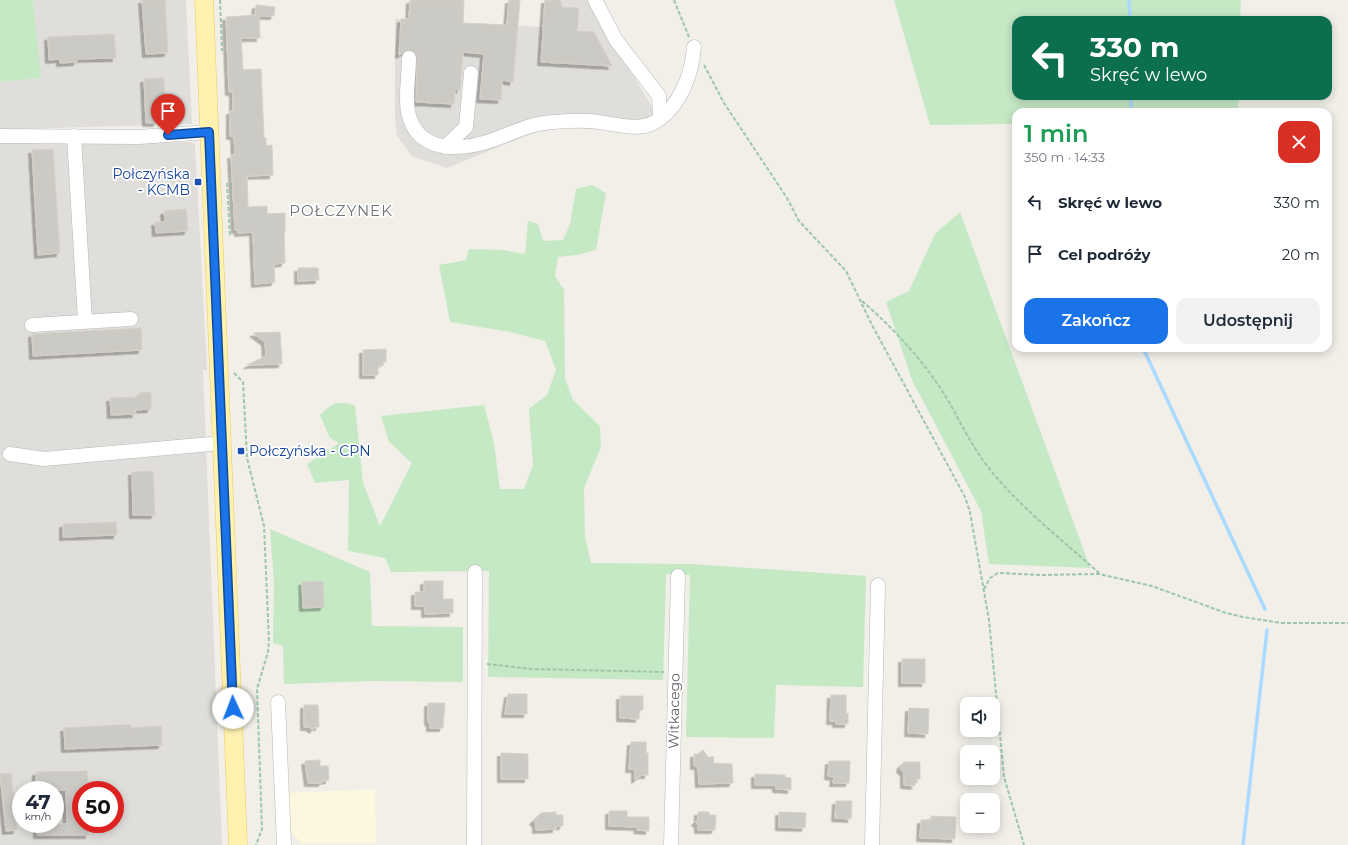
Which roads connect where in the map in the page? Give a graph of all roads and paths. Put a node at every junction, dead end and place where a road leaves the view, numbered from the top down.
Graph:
1 (204, 0) edge
2 (595, 0) edge
3 (674, 0) edge
4 (694, 47) junction
5 (410, 58) dead end
6 (471, 72) dead end
7 (660, 117) junction
8 (209, 132) junction
9 (0, 136) edge
10 (74, 136) junction
11 (445, 147) junction
12 (861, 300) junction
13 (131, 319) dead end
14 (85, 322) junction
15 (32, 325) dead end
16 (243, 382) dead end
17 (222, 443) junction
18 (10, 454) dead end
19 (475, 572) dead end
20 (1099, 574) junction
21 (678, 576) dead end
22 (878, 585) dead end
23 (984, 590) junction
24 (1348, 623) edge
25 (475, 662) junction
26 (675, 673) junction
27 (278, 702) dead end
28 (238, 845) edge
29 (256, 845) edge
30 (284, 845) edge
31 (474, 845) edge
32 (671, 845) edge
33 (872, 845) edge
34 (1024, 845) edge

1 - 8 main road
2 - 7 street
3 - 4 path
4 - 7 street
4 - 12 path
5 - 11 street
6 - 11 street
7 - 11 street
8 - 10 street
8 - 17 main road
9 - 10 street
10 - 14 street
12 - 20 path
12 - 23 path
13 - 14 street
14 - 15 street
16 - 29 path
17 - 18 street
17 - 28 main road
19 - 25 street
20 - 23 path
20 - 24 path
21 - 26 street, Witkacego
22 - 33 street
23 - 34 path
25 - 26 path
25 - 31 street
26 - 32 street, Witkacego
27 - 30 street

